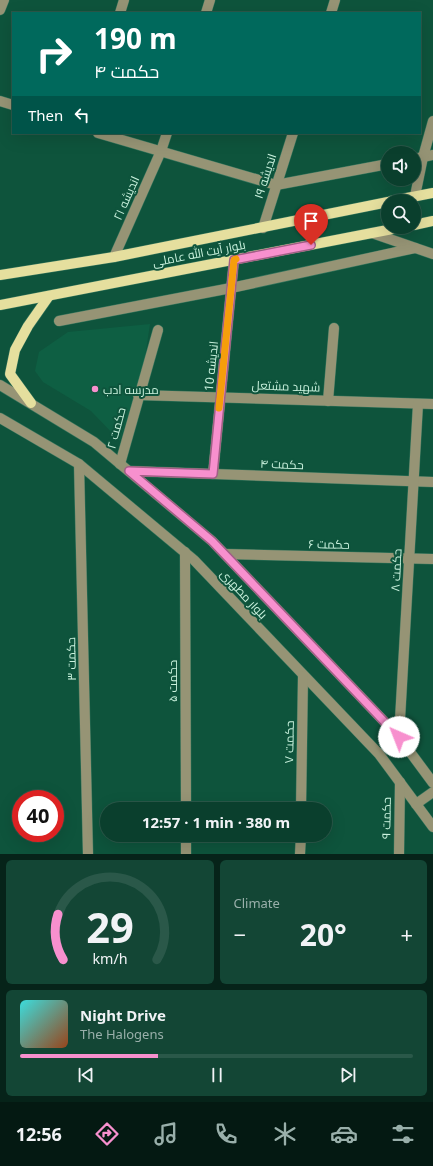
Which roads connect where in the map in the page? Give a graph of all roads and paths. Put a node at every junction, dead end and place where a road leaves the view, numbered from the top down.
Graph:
1 (4, 0) edge
2 (124, 0) edge
3 (210, 0) edge
4 (335, 0) edge
5 (0, 10) edge
6 (120, 12) edge
7 (206, 12) edge
8 (331, 12) edge
9 (0, 101) edge
10 (12, 105) edge
11 (433, 121) edge
12 (102, 134) edge
13 (167, 134) edge
14 (293, 134) edge
15 (161, 151) junction
16 (423, 157) edge
17 (381, 165) edge
18 (276, 185) junction
19 (433, 193) edge
20 (416, 194) edge
21 (421, 195) edge
22 (381, 203) edge
23 (433, 221) edge
24 (421, 224) edge
25 (263, 228) junction
26 (381, 231) edge
27 (372, 233) junction
28 (415, 248) junction
29 (433, 254) edge
30 (114, 256) junction
31 (234, 260) junction
32 (1, 275) edge
33 (231, 288) junction
34 (49, 296) junction
35 (1, 304) edge
36 (59, 321) dead end
37 (334, 328) dead end
38 (158, 330) dead end
39 (0, 385) edge
40 (138, 395) junction
41 (220, 397) junction
42 (328, 401) junction
43 (31, 403) junction
44 (418, 404) junction
45 (433, 404) edge
46 (0, 418) edge
47 (79, 464) junction
48 (120, 464) junction
49 (129, 471) junction
50 (213, 474) junction
51 (414, 481) junction
52 (433, 482) edge
53 (185, 552) junction
54 (225, 554) junction
55 (409, 559) junction
56 (433, 559) edge
57 (303, 676) junction
58 (399, 737) junction
59 (400, 782) junction
60 (433, 783) edge
61 (433, 792) edge
62 (186, 802) edge
63 (301, 802) edge
64 (416, 804) junction
65 (433, 827) edge
66 (186, 842) edge
67 (300, 842) edge
68 (88, 854) edge
69 (186, 854) edge
70 (300, 854) edge
71 (399, 854) edge

1 - 5 street
2 - 6 street
3 - 7 street
4 - 8 street
9 - 10 street
11 - 16 street
12 - 15 street
13 - 15 street, اندیشه ۲۱
14 - 18 street, اندیشه ۱۹
15 - 18 street
15 - 30 street, اندیشه ۲۱
16 - 20 street
17 - 18 street
18 - 25 street, اندیشه ۱۹
19 - 21 main road
22 - 25 main road, بلوار آیت‌ الله عاملی
23 - 24 main road
25 - 30 main road, بلوار آیت‌ الله عاملی
26 - 27 main road, بلوار آیت‌ الله عاملی
27 - 28 street
27 - 31 main road, بلوار آیت‌ الله عاملی
28 - 29 street
28 - 33 street
30 - 32 main road, بلوار آیت‌ الله عاملی
31 - 33 street, اندیشه 10
31 - 34 main road, بلوار آیت‌ الله عاملی
33 - 36 street
33 - 41 street, اندیشه 10
34 - 35 main road, بلوار آیت‌ الله عاملی
34 - 43 main road
37 - 42 street
38 - 40 street, حکمت ۲
39 - 43 street, بلوار مطهری
40 - 41 street, شهید مشتعل
40 - 48 street, حکمت ۲
41 - 42 street, شهید مشتعل
41 - 50 street, اندیشه 10
42 - 44 street, شهید مشتعل
43 - 48 street, بلوار مطهری
44 - 45 street, شهید مشتعل
44 - 51 street, حکمت ۸
46 - 47 street, بلوار مطهری
47 - 53 street, بلوار مطهری
47 - 68 street, حکمت ۳
48 - 49 street, بلوار مطهری
49 - 50 street, حکمت ۴
49 - 54 street, بلوار مطهری
50 - 51 street, حکمت ۴
51 - 52 street, حکمت ۴
51 - 55 street, حکمت ۸
53 - 57 street, بلوار مطهری
53 - 62 street, حکمت ۵
54 - 55 street, حکمت ۶
54 - 58 street, بلوار مطهری
55 - 56 street, حکمت ۶
55 - 58 street, حکمت ۸
57 - 59 street, بلوار مطهری
57 - 63 street, حکمت ۷
58 - 60 street, بلوار مطهری
59 - 64 street, بلوار مطهری
59 - 71 street, حکمت ۹
61 - 64 street
64 - 65 street, بلوار مطهری
66 - 69 street
67 - 70 street

